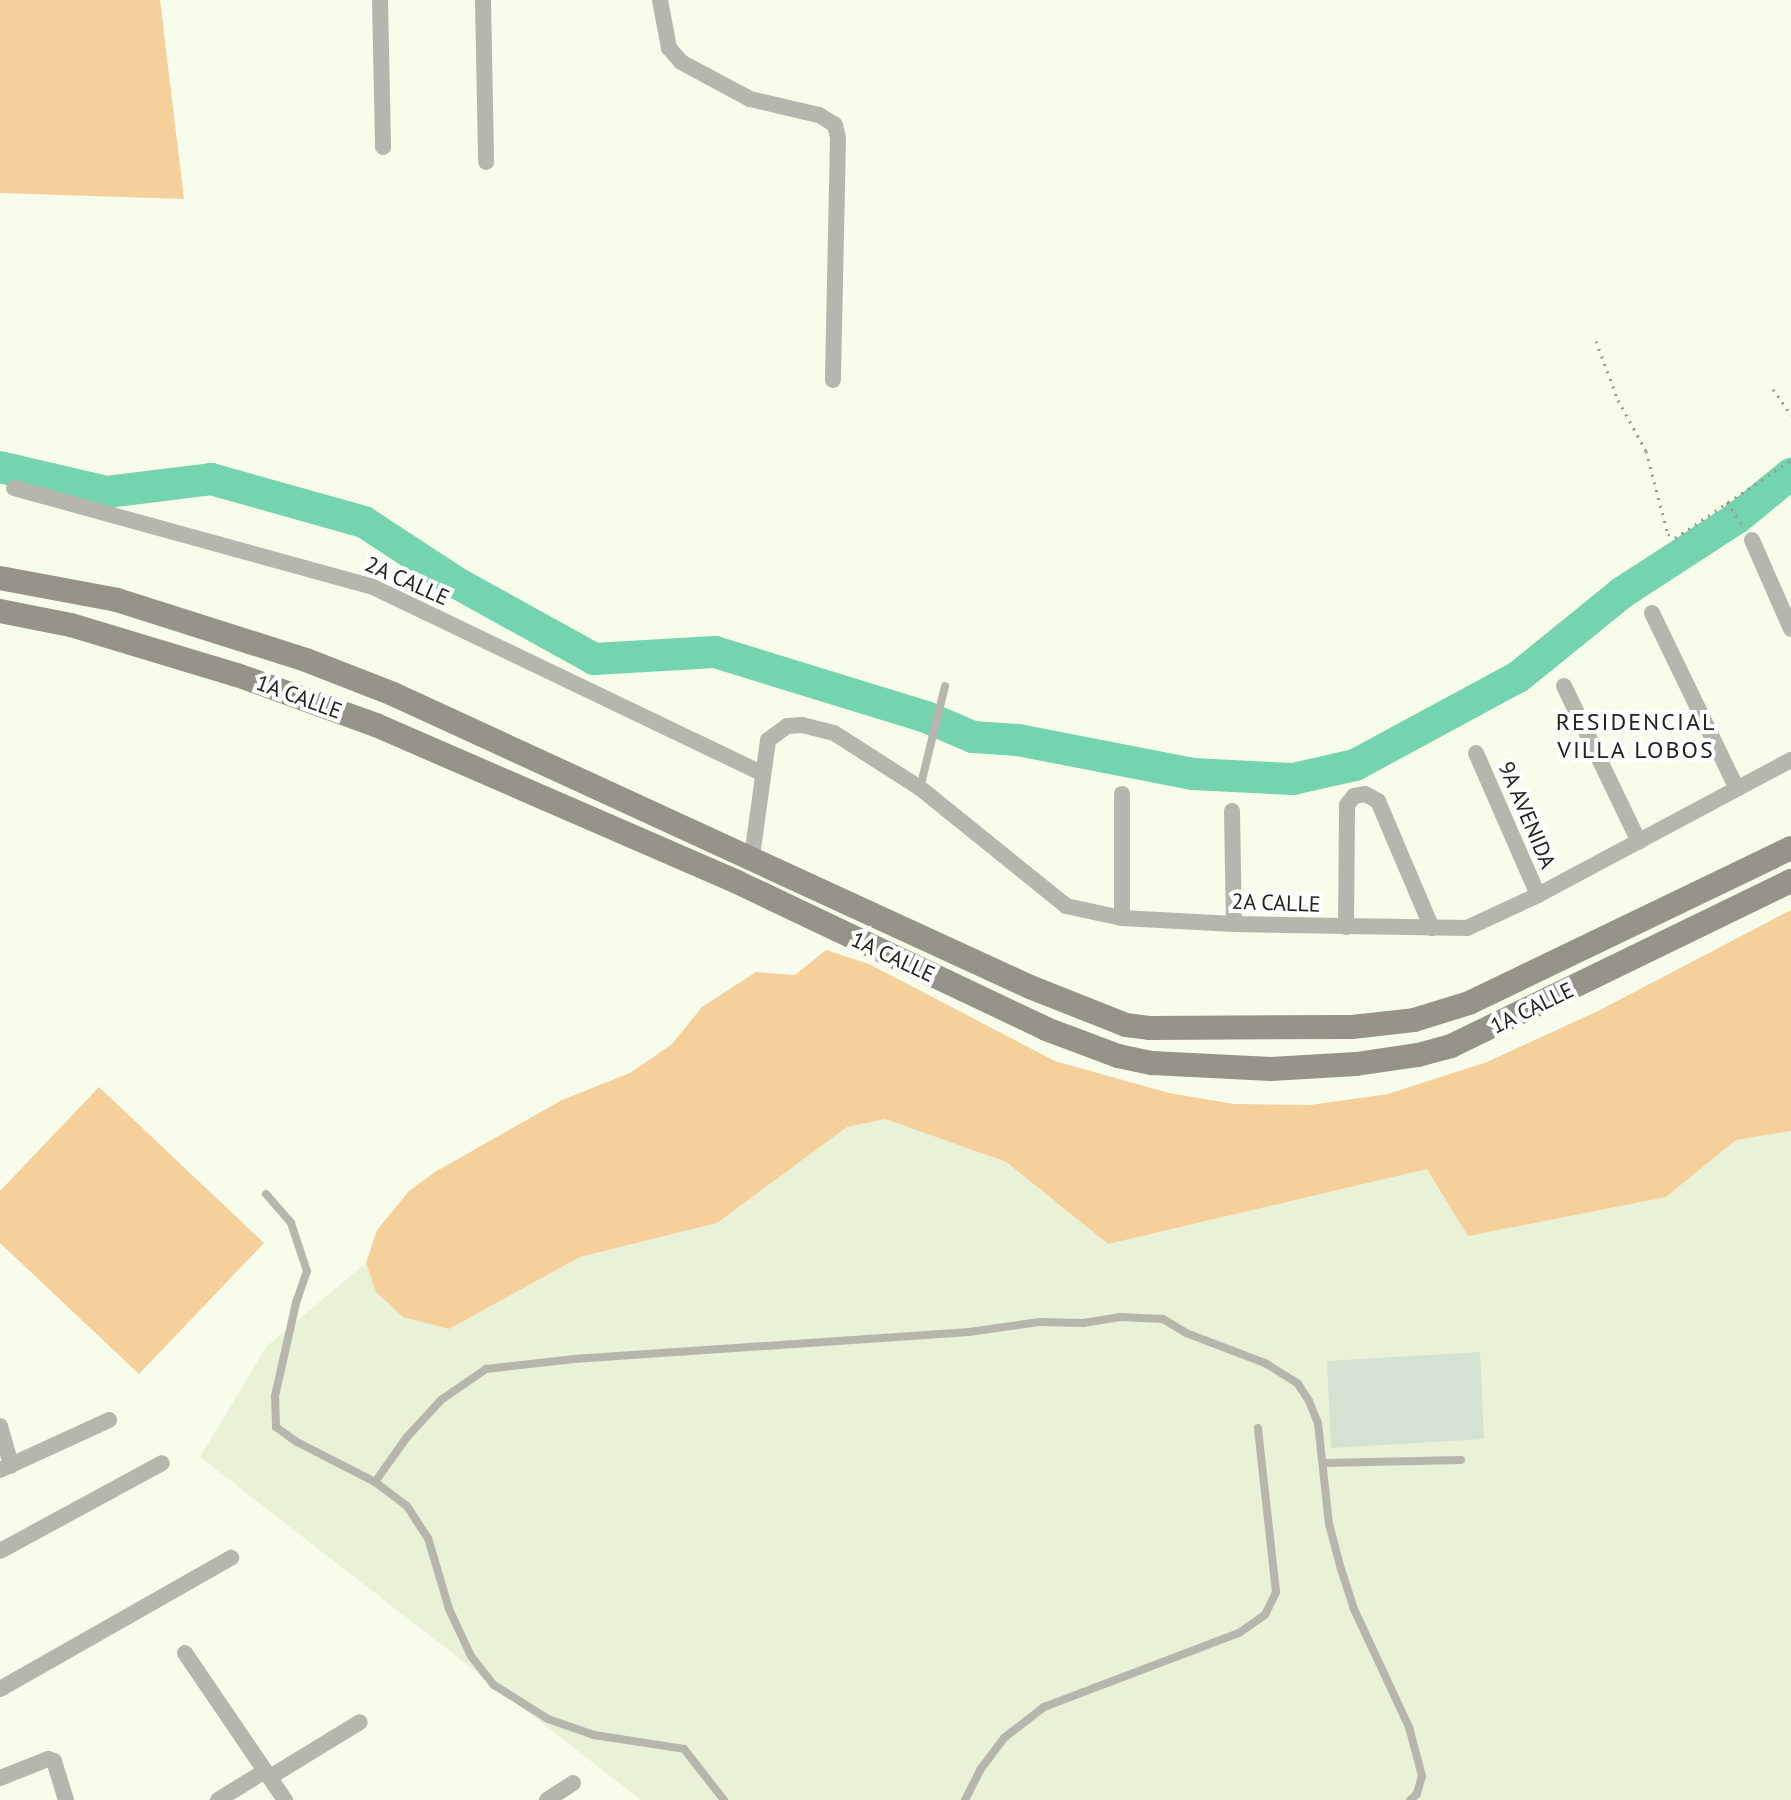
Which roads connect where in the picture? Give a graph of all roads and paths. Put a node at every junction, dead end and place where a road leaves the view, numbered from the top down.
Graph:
1 (380, 0) edge
2 (483, 0) edge
3 (660, 0) edge
4 (383, 147) dead end
5 (486, 162) dead end
6 (1596, 341) dead end
7 (833, 380) dead end
8 (1773, 389) dead end
9 (1791, 415) edge
10 (1791, 460) edge
11 (14, 488) dead end
12 (1727, 502) junction
13 (1749, 535) joint
14 (0, 578) edge
15 (0, 611) edge
16 (1652, 613) dead end
17 (1791, 629) edge
18 (945, 686) dead end
19 (1564, 686) dead end
20 (1476, 753) dead end
21 (1791, 760) edge
22 (761, 773) junction
23 (920, 788) junction
24 (1737, 789) junction
25 (1122, 794) dead end
26 (1232, 811) dead end
27 (1639, 842) junction
28 (1791, 848) edge
29 (752, 856) junction
30 (1791, 881) edge
31 (1538, 895) junction
32 (1122, 918) junction
33 (1234, 924) junction
34 (1346, 927) junction
35 (1432, 928) junction
36 (266, 1194) dead end
37 (109, 1420) dead end
38 (0, 1426) edge
39 (1258, 1428) dead end
40 (1461, 1460) dead end
41 (162, 1463) dead end
42 (1325, 1463) junction
43 (6, 1468) edge
44 (375, 1482) junction
45 (0, 1551) edge
46 (231, 1558) dead end
47 (185, 1653) dead end
48 (0, 1689) edge
49 (360, 1722) dead end
50 (267, 1774) junction
51 (0, 1778) edge
52 (573, 1783) dead end
53 (1414, 1797) edge
54 (66, 1800) edge
55 (218, 1800) edge
56 (285, 1800) edge
57 (547, 1800) edge
58 (724, 1800) edge
59 (965, 1800) edge
60 (1426, 1800) edge

1 - 4 street
2 - 5 street
3 - 7 street
6 - 12 path
8 - 9 path
10 - 12 path
11 - 22 street, 2A CALLE
12 - 13 path
13 - 17 street
14 - 29 main road, 1A CALLE
15 - 30 main road, 1A CALLE
16 - 24 street
18 - 23 lane
19 - 27 street
20 - 31 street, 9A AVENIDA
21 - 24 street, 2A CALLE
22 - 23 street, 2A CALLE
22 - 29 street
23 - 32 street, 2A CALLE
24 - 27 street, 2A CALLE
25 - 32 street
26 - 33 street
27 - 31 street, 2A CALLE
28 - 29 main road, 1A CALLE
31 - 35 street, 2A CALLE
32 - 33 street, 2A CALLE
33 - 34 street, 2A CALLE
34 - 35 street, 2A CALLE
34 - 35 street
36 - 44 lane
37 - 43 street
38 - 43 street
39 - 59 lane
40 - 42 lane
41 - 45 street
42 - 44 lane
42 - 53 lane
44 - 58 lane
46 - 48 street
47 - 50 street
49 - 50 street
50 - 55 street
50 - 56 street
51 - 54 street
52 - 57 street
53 - 60 lane

